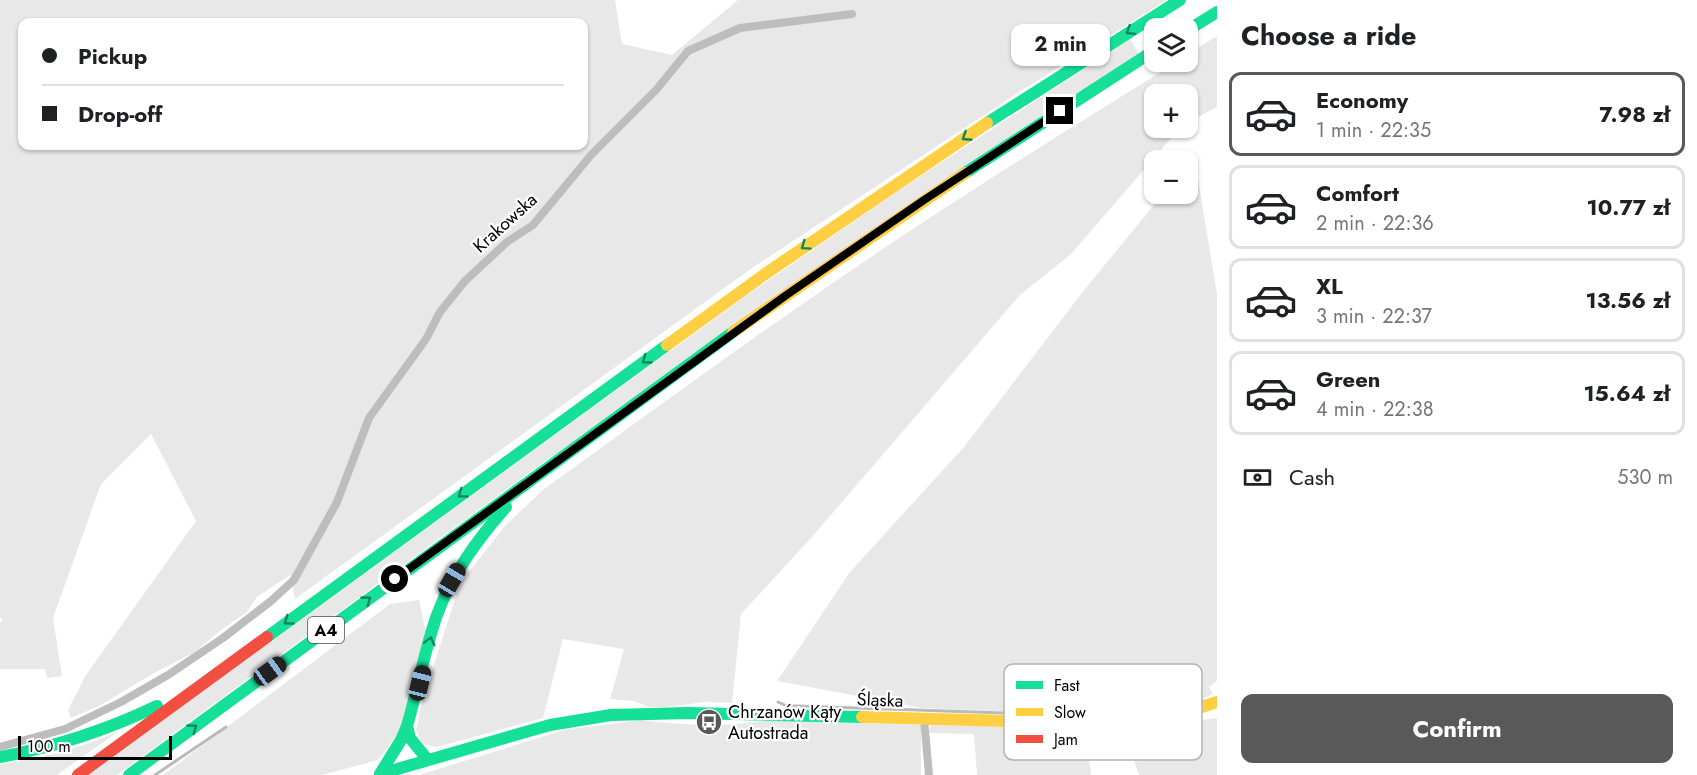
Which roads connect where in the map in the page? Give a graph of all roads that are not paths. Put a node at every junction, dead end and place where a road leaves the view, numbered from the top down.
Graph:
1 (1180, 0) edge
2 (1217, 12) edge
3 (852, 14) dead end
4 (1198, 24) edge
5 (1144, 57) edge
6 (523, 486) junction
7 (206, 681) junction
8 (924, 719) junction
9 (1004, 720) edge
10 (407, 726) junction
11 (0, 747) edge
12 (0, 757) edge
13 (427, 759) junction
14 (380, 774) edge
15 (78, 775) edge
16 (129, 775) edge
17 (929, 775) edge

1 -> 7 main road, A4
2 - 4 main road
3 - 11 street, Krakowska
5 - 6 main road, A4
10 -> 6 main road
16 -> 6 main road, A4
7 - 12 main road
7 - 15 main road, A4
8 - 9 main road, Śląska
8 - 13 main road, Śląska
8 - 17 street
10 - 13 main road
10 - 14 main road
13 - 14 main road, Śląska

